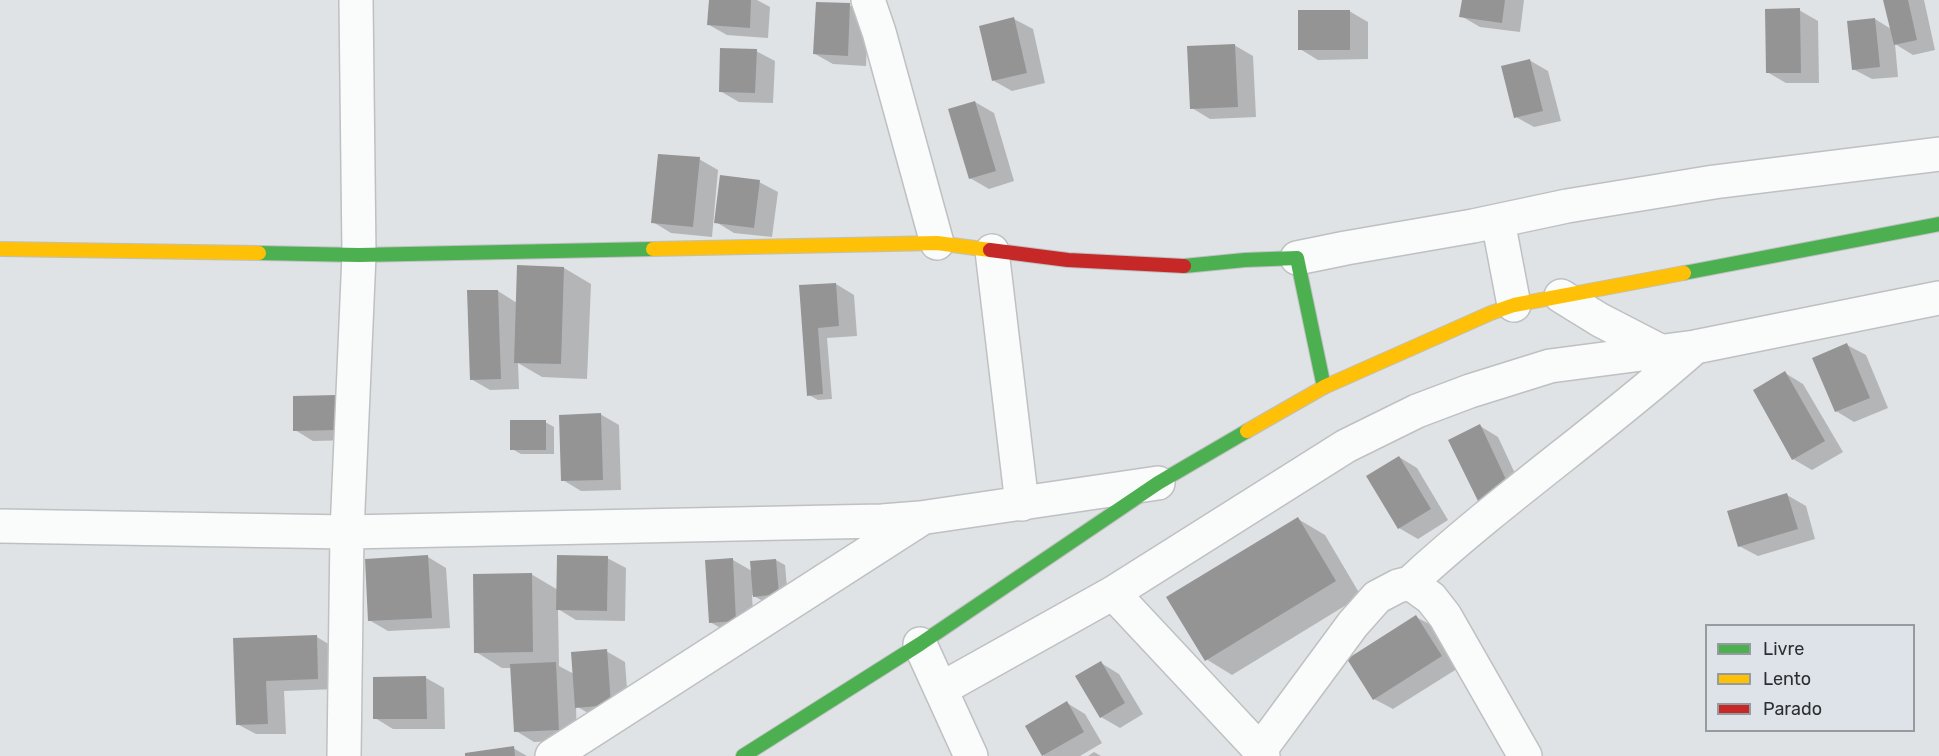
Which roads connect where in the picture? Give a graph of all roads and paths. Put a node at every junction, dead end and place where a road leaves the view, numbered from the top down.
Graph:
1 (356, 0) edge
2 (868, 0) edge
3 (1939, 154) edge
4 (1498, 221) junction
5 (1939, 224) edge
6 (937, 243) junction
7 (0, 249) edge
8 (992, 251) junction
9 (359, 255) junction
10 (1297, 258) junction
11 (1562, 296) junction
12 (1939, 298) edge
13 (1514, 305) junction
14 (1695, 347) junction
15 (1660, 351) junction
16 (1324, 387) junction
17 (1158, 483) junction
18 (1022, 504) junction
19 (920, 518) junction
20 (0, 526) edge
21 (347, 532) junction
22 (1410, 583) junction
23 (1113, 593) junction
24 (920, 644) junction
25 (941, 689) junction
26 (1262, 753) edge
27 (344, 756) edge
28 (552, 756) edge
29 (742, 756) edge
30 (971, 756) edge
31 (1525, 756) edge

1 - 9 street
2 - 6 street
3 - 4 street
4 - 10 street
4 - 13 street
5 - 11 street
6 - 8 street
6 - 9 street
7 - 9 street
8 - 10 street
8 - 18 street
9 - 21 street
10 - 16 street
11 - 13 street
11 - 15 street
12 - 14 street
13 - 16 street
14 - 15 street
14 - 22 street
15 - 23 street
16 - 17 street
17 - 18 street
17 - 24 street
18 - 19 street
19 - 21 street
19 - 28 street
20 - 21 street
21 - 27 street
22 - 26 street
22 - 31 street
23 - 25 street
23 - 26 street
24 - 25 street
24 - 29 street
25 - 30 street

